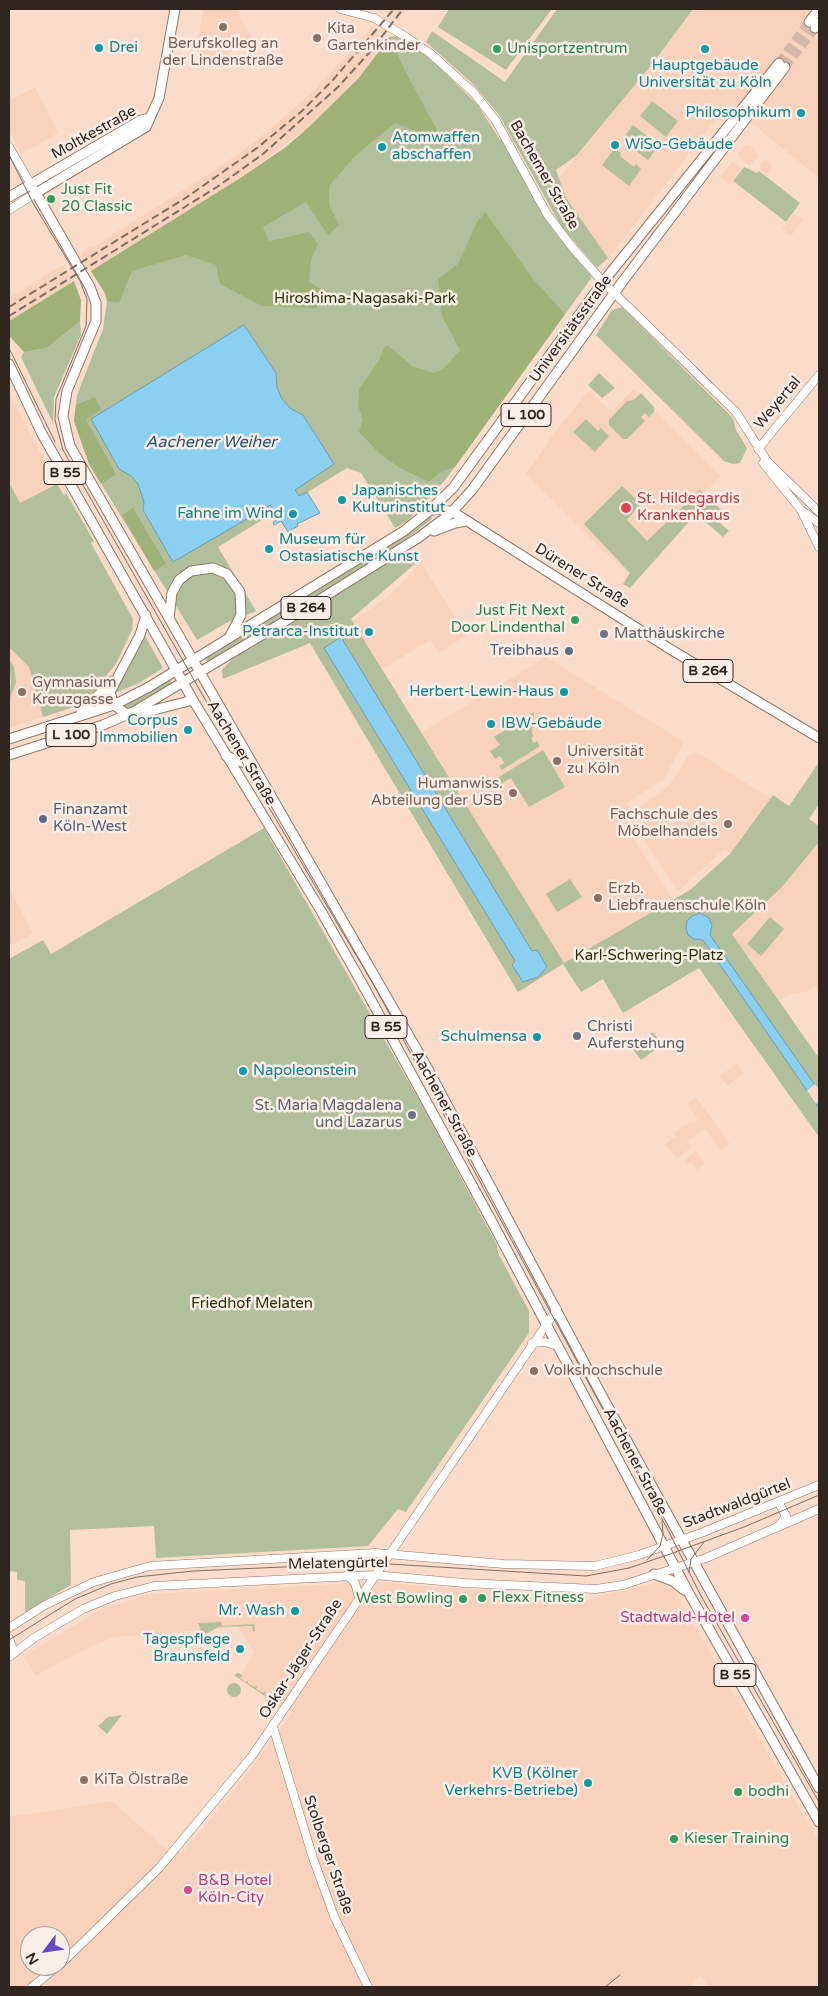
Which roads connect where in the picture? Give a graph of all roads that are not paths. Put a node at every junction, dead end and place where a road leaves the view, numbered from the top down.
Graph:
1 (175, 9) edge
2 (340, 9) edge
3 (819, 9) edge
4 (815, 24) tunnel mouth
5 (150, 118) junction
6 (9, 147) edge
7 (30, 184) junction
8 (36, 193) junction
9 (9, 197) edge
10 (9, 210) edge
11 (603, 282) junction
12 (614, 292) junction
13 (550, 355) junction
14 (9, 364) edge
15 (560, 367) junction
16 (819, 375) edge
17 (758, 449) junction
18 (453, 488) junction
19 (801, 510) junction
20 (429, 511) junction
21 (452, 512) junction
22 (819, 512) edge
23 (466, 521) junction
24 (819, 523) edge
25 (436, 526) junction
26 (418, 538) junction
27 (819, 547) edge
28 (146, 615) junction
29 (169, 618) junction
30 (230, 637) junction
31 (193, 660) junction
32 (177, 670) junction
33 (200, 672) junction
34 (116, 678) junction
35 (184, 683) junction
36 (193, 700) junction
37 (114, 705) junction
38 (130, 714) junction
39 (76, 718) junction
40 (819, 738) edge
41 (9, 739) edge
42 (239, 740) junction
43 (220, 745) junction
44 (9, 755) edge
45 (226, 756) junction
46 (255, 767) junction
47 (537, 1306) junction
48 (557, 1309) junction
49 (545, 1322) junction
50 (532, 1343) junction
51 (558, 1346) junction
52 (819, 1485) edge
53 (780, 1503) junction
54 (819, 1509) edge
55 (775, 1529) junction
56 (682, 1540) junction
57 (664, 1546) junction
58 (389, 1554) junction
59 (693, 1562) junction
60 (675, 1567) junction
61 (654, 1574) junction
62 (347, 1575) junction
63 (374, 1575) junction
64 (358, 1597) junction
65 (691, 1597) junction
66 (11, 1627) edge
67 (9, 1637) edge
68 (11, 1654) edge
69 (273, 1727) junction
70 (819, 1788) edge
71 (816, 1812) edge
72 (819, 1822) edge
73 (70, 1954) edge
74 (46, 1976) edge
75 (32, 1987) edge
76 (368, 1987) edge

1 - 5 main road
2 - 11 main road, Bachemer Straße
3 - 4 main road
5 - 7 main road, Moltkestraße
5 - 8 main road, Moltkestraße
6 - 7 main road
7 - 8 main road
7 - 9 main road, Moltkestraße
8 - 10 main road, Moltkestraße
8 - 29 main road, Aachener Straße / B 55
11 - 12 main road, Bachemer Straße
11 - 12 main road, Universitätsstraße / L 100
11 - 13 main road, Universitätsstraße / L 100
12 - 15 main road, Universitätsstraße / L 100
12 - 17 main road, Bachemer Straße
13 - 15 main road
13 - 18 main road, Universitätsstraße / L 100
14 - 28 main road, Aachener Straße / B 55
15 - 21 main road, Universitätsstraße / L 100
16 - 17 main road, Weyertal
17 - 19 main road, Bachemer Straße
17 - 22 main road, Bachemer Straße
18 - 20 main road, Universitätsstraße / L 100
18 - 21 main road
19 - 24 main road, Bachemer Straße
19 - 27 main road
20 - 21 main road
20 - 25 main road
20 - 30 main road, Universitätsstraße / B 264
21 - 23 main road, Dürener Straße / B 264
21 - 25 main road, Universitätsstraße / B 264
23 - 26 main road, B 264
23 - 40 main road, Dürener Straße / B 264
25 - 26 main road, Universitätsstraße / B 264
26 - 33 main road, Universitätsstraße / B 264
28 - 32 main road, Aachener Straße / B 55
28 - 34 main road, L 100
29 - 30 main road
29 - 31 main road, Aachener Straße / B 55
30 - 31 main road, Universitätsstraße / B 264
31 - 32 main road, B 264
31 - 33 main road, Aachener Straße / B 55
32 - 35 main road, Aachener Straße / B 55
32 - 37 main road, L 100
33 - 35 main road, B 264
33 - 42 main road, Aachener Straße / B 55
34 - 37 main road, L 100
34 - 39 main road, L 100
35 - 36 main road, Aachener Straße / B 55
35 - 38 main road, L 100
36 - 38 main road, L 100
36 - 43 main road, Aachener Straße / B 55
37 - 38 main road
37 - 39 main road, L 100
38 - 44 main road, L 100
39 - 41 main road, L 100
42 - 43 main road
42 - 46 main road, Aachener Straße / B 55
43 - 45 main road, Aachener Straße / B 55
45 - 46 main road
45 - 47 main road, Aachener Straße / B 55
46 - 48 main road, Aachener Straße / B 55
47 - 48 main road
47 - 49 main road, Aachener Straße / B 55
48 - 49 main road, Oskar-Jäger-Straße
48 - 56 main road, Aachener Straße / B 55
49 - 50 main road, Oskar-Jäger-Straße
49 - 51 main road, Aachener Straße / B 55
50 - 51 main road
50 - 58 main road, Oskar-Jäger-Straße
51 - 57 main road, Aachener Straße / B 55
52 - 53 main road, Stadtwaldgürtel
53 - 55 main road
53 - 56 main road, Stadtwaldgürtel
54 - 55 main road
55 - 59 main road
56 - 57 main road, Stadtwaldgürtel
56 - 59 main road, Aachener Straße / B 55
57 - 58 main road, Melatengürtel
57 - 60 main road, Aachener Straße / B 55
58 - 63 main road, Oskar-Jäger-Straße
58 - 66 main road, Melatengürtel
59 - 60 main road
59 - 70 main road, Aachener Straße / B 55
60 - 61 main road, Melatengürtel
60 - 65 main road, Aachener Straße / B 55
61 - 63 main road, Melatengürtel
61 - 65 main road
62 - 63 main road, Melatengürtel
62 - 64 main road
62 - 68 main road, Melatengürtel
63 - 64 main road, Oskar-Jäger-Straße
64 - 69 main road, Oskar-Jäger-Straße
65 - 71 main road, Aachener Straße / B 55
66 - 67 main road, Melatengürtel
67 - 68 main road, Melatengürtel
69 - 73 main road, Oskar-Jäger-Straße
69 - 76 main road, Stolberger Straße
71 - 72 main road, Aachener Straße / B 55
74 - 75 main road, Oskar-Jäger-Straße

